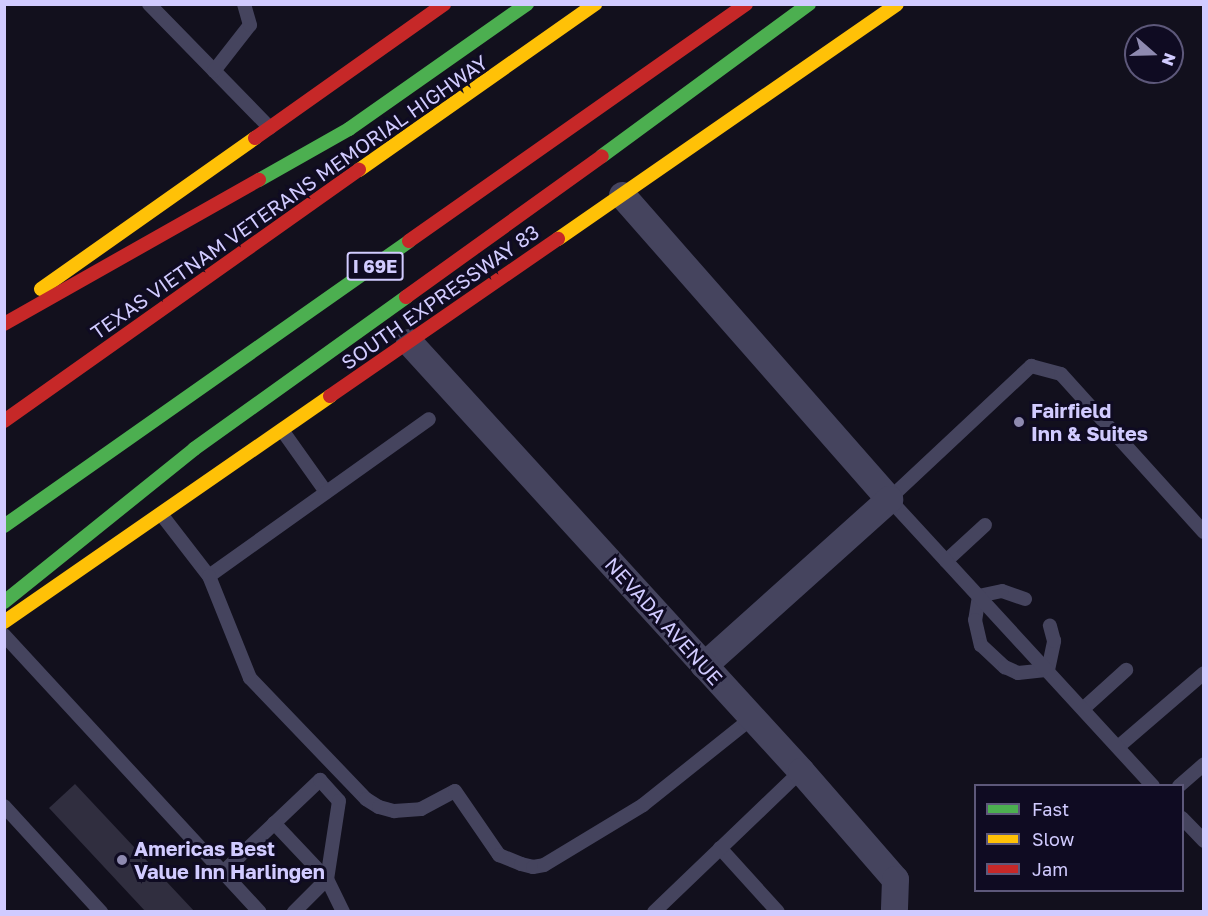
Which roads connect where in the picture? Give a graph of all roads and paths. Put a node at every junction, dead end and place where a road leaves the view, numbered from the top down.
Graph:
1 (149, 4) edge
2 (244, 4) edge
3 (444, 4) edge
4 (526, 4) edge
5 (595, 4) edge
6 (746, 4) edge
7 (809, 4) edge
8 (897, 4) edge
9 (214, 71) junction
10 (270, 128) junction
11 (622, 195) junction
12 (4, 315) edge
13 (4, 324) edge
14 (409, 342) junction
15 (429, 418) dead end
16 (4, 421) edge
17 (282, 430) junction
18 (326, 492) junction
19 (888, 499) junction
20 (161, 514) junction
21 (985, 525) dead end
22 (4, 526) edge
23 (1203, 532) edge
24 (946, 561) junction
25 (209, 576) junction
26 (979, 596) junction
27 (1025, 599) dead end
28 (4, 602) edge
29 (4, 622) edge
30 (1050, 626) dead end
31 (4, 635) edge
32 (704, 665) junction
33 (1048, 670) junction
34 (1126, 670) dead end
35 (1203, 673) edge
36 (1084, 708) junction
37 (752, 718) junction
38 (1118, 747) junction
39 (1203, 764) edge
40 (801, 771) junction
41 (1151, 784) edge
42 (1181, 784) edge
43 (4, 806) edge
44 (1184, 820) edge
45 (274, 823) junction
46 (1203, 841) edge
47 (720, 849) junction
48 (223, 872) junction
49 (327, 879) junction
50 (101, 912) edge
51 (260, 912) edge
52 (294, 912) edge
53 (343, 912) edge
54 (654, 912) edge
55 (778, 912) edge
56 (894, 912) edge

1 - 9 lane
2 - 9 lane
3 - 10 main road
4 - 13 main road
5 - 16 main road, TEXAS VIETNAM VETERANS MEMORIAL HIGHWAY
6 - 22 main road, I 69E
7 - 28 main road
8 - 11 main road, SOUTH EXPRESSWAY 83
9 - 10 lane
10 - 12 main road
11 - 14 main road, SOUTH EXPRESSWAY 83
11 - 19 street
14 - 17 main road, SOUTH EXPRESSWAY 83
14 - 32 street, NEVADA AVENUE
15 - 18 lane
17 - 18 lane
17 - 20 main road, SOUTH EXPRESSWAY 83
18 - 25 lane
19 - 23 lane
19 - 24 lane
19 - 32 street
20 - 25 lane
20 - 29 main road, SOUTH EXPRESSWAY 83
21 - 24 lane
24 - 26 lane
25 - 37 lane
26 - 27 lane
26 - 33 lane
26 - 33 lane
30 - 33 lane
31 - 48 lane
32 - 37 street, NEVADA AVENUE
33 - 36 lane
34 - 36 lane
35 - 38 lane
36 - 38 lane
37 - 40 street, NEVADA AVENUE
38 - 41 lane
39 - 42 lane
40 - 47 lane
40 - 56 street, NEVADA AVENUE
43 - 50 lane
44 - 46 lane
45 - 48 lane
45 - 49 lane
45 - 49 lane
47 - 54 lane
47 - 55 lane
48 - 51 lane
49 - 52 lane
49 - 53 lane

